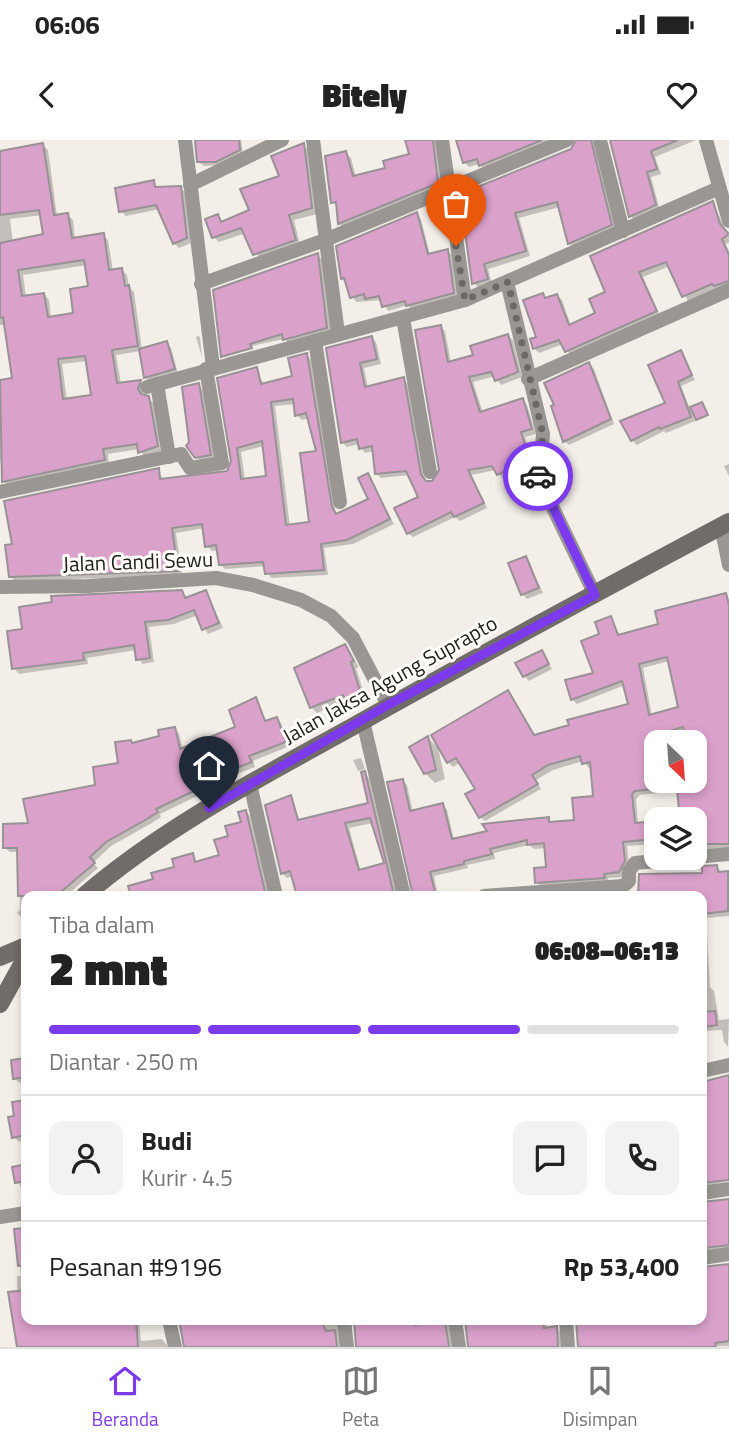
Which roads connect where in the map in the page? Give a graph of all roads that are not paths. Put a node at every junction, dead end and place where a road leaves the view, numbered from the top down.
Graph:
1 (185, 140) edge
2 (282, 140) edge
3 (313, 140) edge
4 (442, 140) edge
5 (567, 140) edge
6 (600, 140) edge
7 (706, 140) edge
8 (190, 185) junction
9 (719, 188) junction
10 (448, 191) junction
11 (729, 221) edge
12 (623, 231) junction
13 (325, 240) junction
14 (508, 282) junction
15 (201, 284) junction
16 (729, 290) edge
17 (465, 300) junction
18 (403, 318) junction
19 (338, 334) junction
20 (315, 341) junction
21 (210, 368) junction
22 (528, 379) junction
23 (169, 457) junction
24 (430, 472) dead end
25 (0, 492) edge
26 (340, 502) dead end
27 (725, 524) edge
28 (729, 565) edge
29 (0, 587) edge
30 (595, 595) junction
31 (388, 705) junction
32 (363, 721) junction
33 (250, 784) junction
34 (729, 854) edge
35 (707, 856) edge
36 (644, 862) edge
37 (90, 891) edge
38 (275, 891) edge
39 (403, 891) edge
40 (554, 891) edge
41 (21, 948) edge
42 (0, 957) edge
43 (21, 966) edge
44 (0, 1004) edge
45 (729, 1065) edge
46 (707, 1070) edge
47 (729, 1189) edge
48 (707, 1192) edge
49 (21, 1214) edge
50 (0, 1217) edge
51 (729, 1254) edge
52 (707, 1257) edge
53 (170, 1325) edge
54 (345, 1325) edge
55 (456, 1325) edge
56 (566, 1325) edge
57 (175, 1347) edge
58 (347, 1347) edge
59 (460, 1347) edge
60 (568, 1347) edge

1 - 8 street
2 - 8 street
3 - 13 street
4 - 10 street
5 - 10 street
6 - 12 street
7 - 9 street
8 - 15 street
9 - 11 street
9 - 12 street
10 - 13 street
10 - 17 street
12 - 14 street
13 - 15 street
13 - 19 street
14 - 17 street
14 - 22 street
15 - 21 street
16 - 22 street
17 - 18 street
18 - 19 street
18 - 24 street
19 - 20 street
20 - 21 street
20 - 26 street
21 - 23 street
21 - 23 street
22 - 30 street
23 - 25 street
27 - 28 street
27 - 30 main road, Jalan Jaksa Agung Suprapto
29 - 31 street, Jalan Candi Sewu
30 - 31 main road, Jalan Jaksa Agung Suprapto
31 - 32 main road, Jalan Jaksa Agung Suprapto
32 - 33 main road, Jalan Jaksa Agung Suprapto
32 - 39 street
33 - 37 main road, Jalan Jaksa Agung Suprapto
33 - 38 street
34 - 35 street
36 - 40 street
41 - 42 main road
43 - 44 main road
45 - 46 street
47 - 48 street
49 - 50 street
51 - 52 street
53 - 57 street
54 - 58 street
55 - 59 street
56 - 60 street

